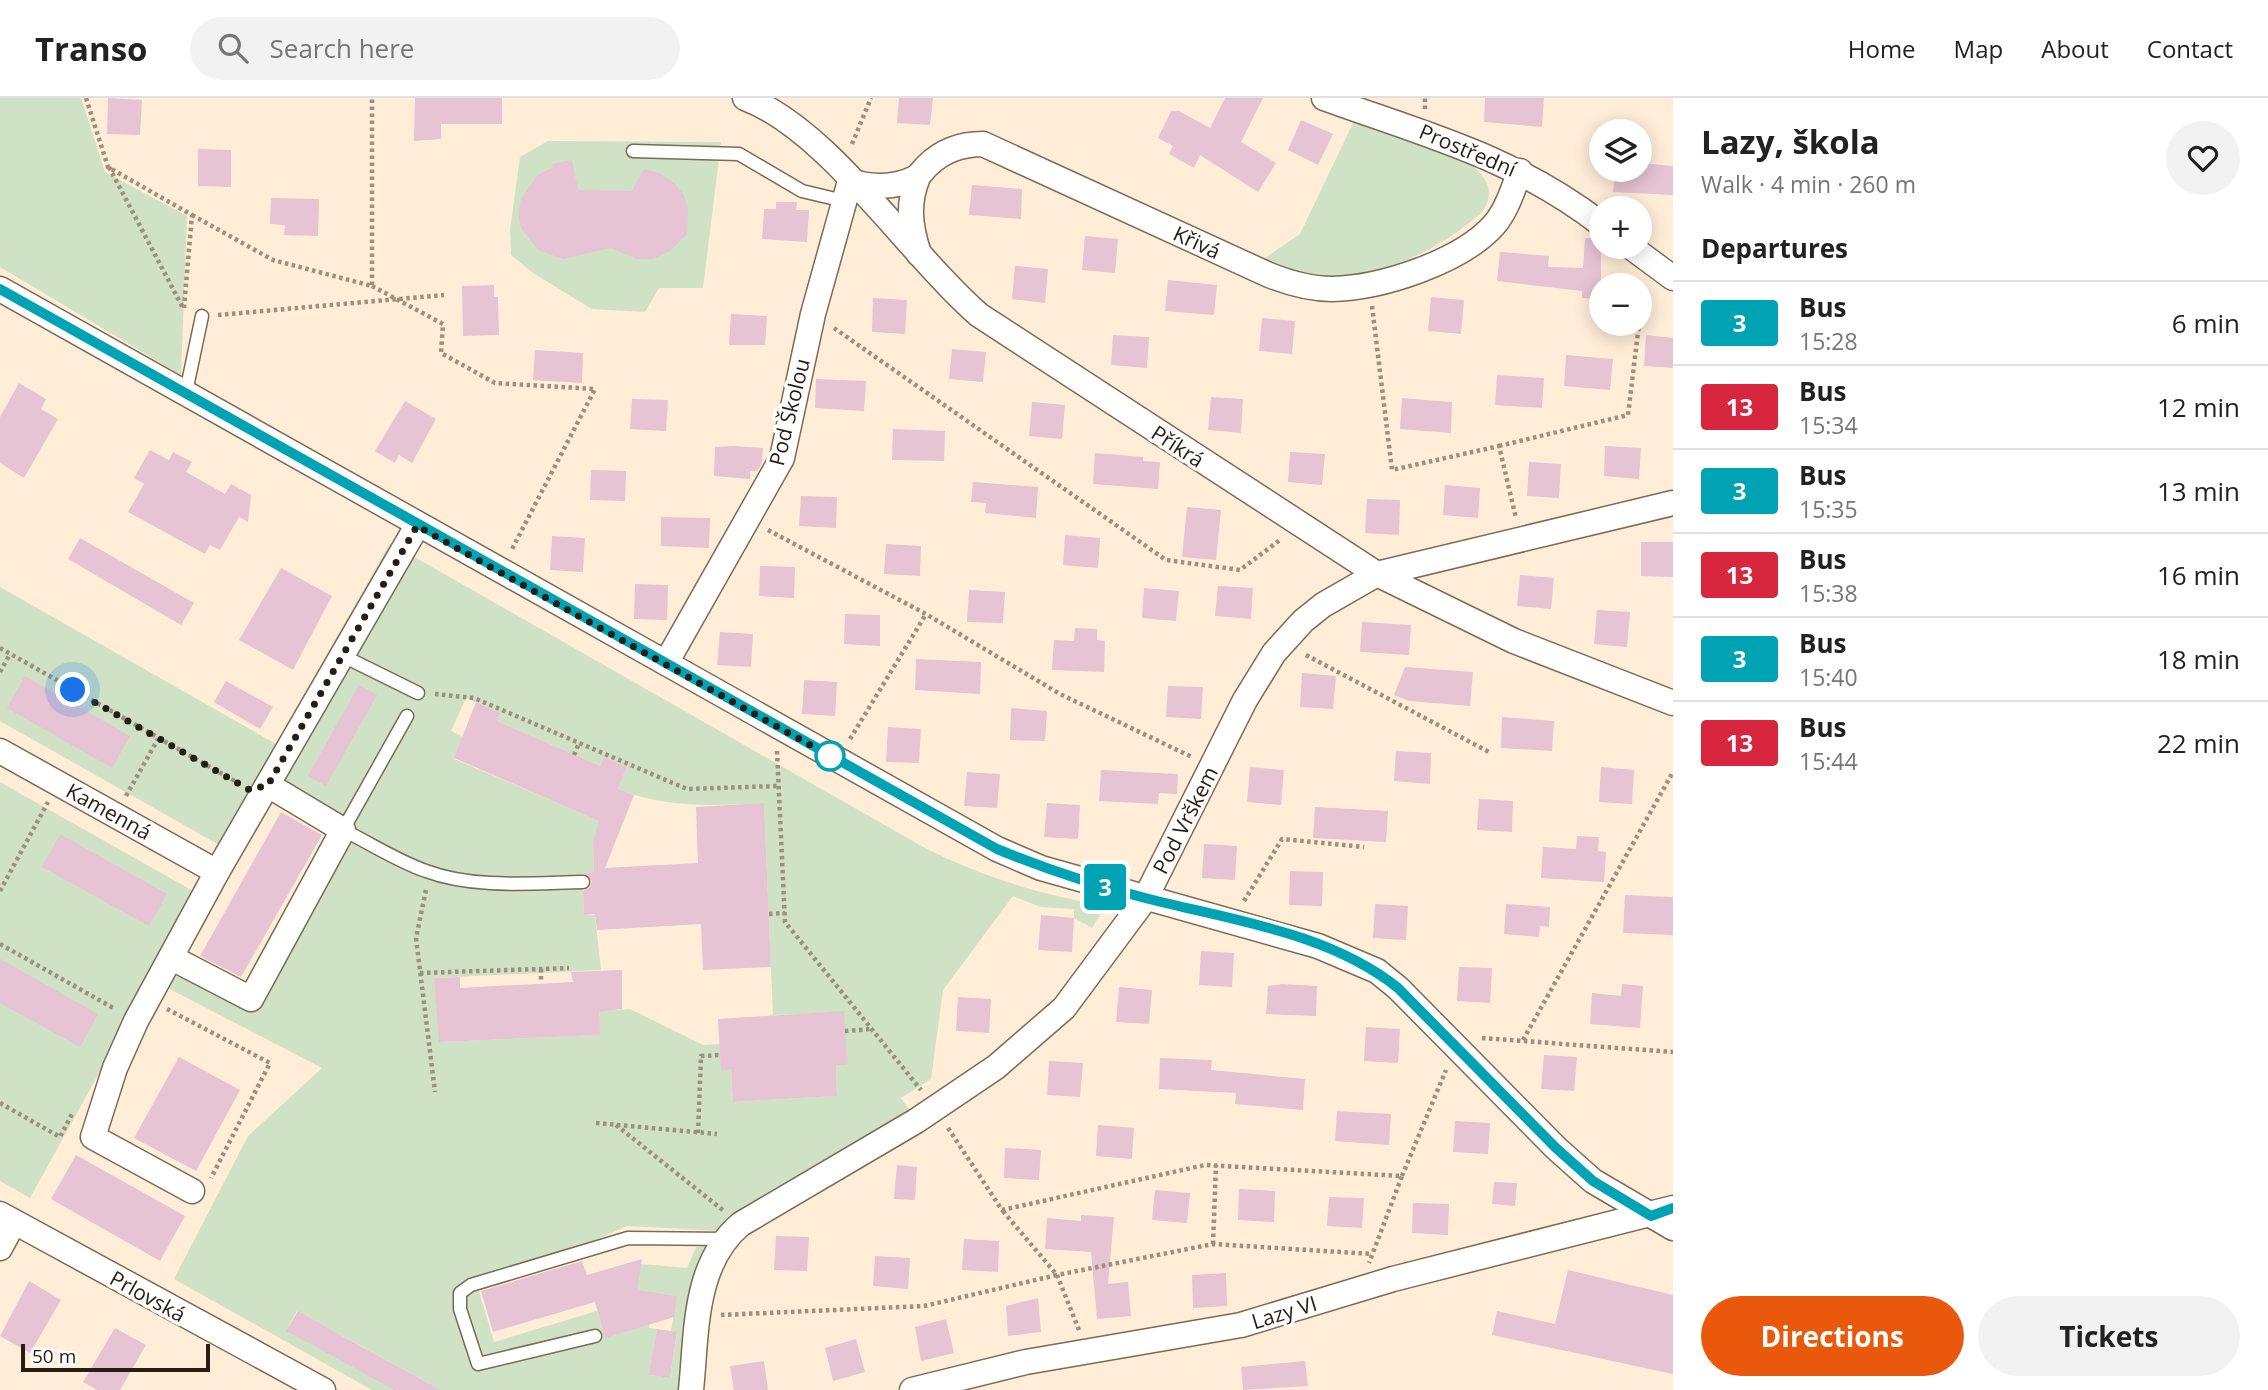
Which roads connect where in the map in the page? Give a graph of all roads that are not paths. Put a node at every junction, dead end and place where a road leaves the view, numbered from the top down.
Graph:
1 (745, 98) edge
2 (1324, 98) edge
3 (633, 151) dead end
4 (1520, 171) junction
5 (918, 177) junction
6 (845, 184) junction
7 (1589, 216) edge
8 (920, 257) junction
9 (1647, 259) edge
10 (1673, 278) edge
11 (0, 289) edge
12 (202, 316) road end
13 (186, 392) junction
14 (1673, 503) edge
15 (417, 526) junction
16 (1377, 574) junction
17 (343, 656) junction
18 (666, 663) junction
19 (418, 692) road end
20 (1673, 703) edge
21 (407, 716) dead end
22 (0, 751) edge
23 (268, 785) junction
24 (343, 830) junction
25 (217, 872) junction
26 (583, 882) dead end
27 (1145, 899) junction
28 (172, 958) junction
29 (199, 1190) road end
30 (1662, 1212) edge
31 (7, 1218) edge
32 (1673, 1228) edge
33 (733, 1232) junction
34 (0, 1248) edge
35 (595, 1336) dead end
36 (261, 1357) junction
37 (285, 1390) edge
38 (323, 1390) edge
39 (691, 1390) edge
40 (912, 1390) edge

1 - 6 street, Příkrá
2 - 4 street, Prostřední
3 - 6 lane
4 - 5 street, Křivá
4 - 7 street, Prostřední
5 - 6 street, Křivá
5 - 8 street
6 - 8 street, Příkrá
6 - 18 street, Pod Školou
8 - 16 street, Příkrá
9 - 10 street
11 - 13 street
12 - 13 lane
13 - 15 street
14 - 16 street, Pod Vrškem
15 - 17 street
15 - 18 street
16 - 20 street, Příkrá
16 - 27 street, Pod Vrškem
17 - 19 lane
17 - 23 street
18 - 27 street
21 - 24 lane
22 - 25 street, Kamenná
23 - 24 street
23 - 25 street
24 - 26 lane
24 - 28 street
25 - 28 street
27 - 30 street
27 - 33 street, Pod Vrškem
28 - 29 street
30 - 32 street
30 - 40 street, Lazy VI
31 - 34 street
31 - 36 street, Prlovská
33 - 35 lane
33 - 39 street, Pod Vrškem
36 - 37 street, Prlovská
36 - 38 street

